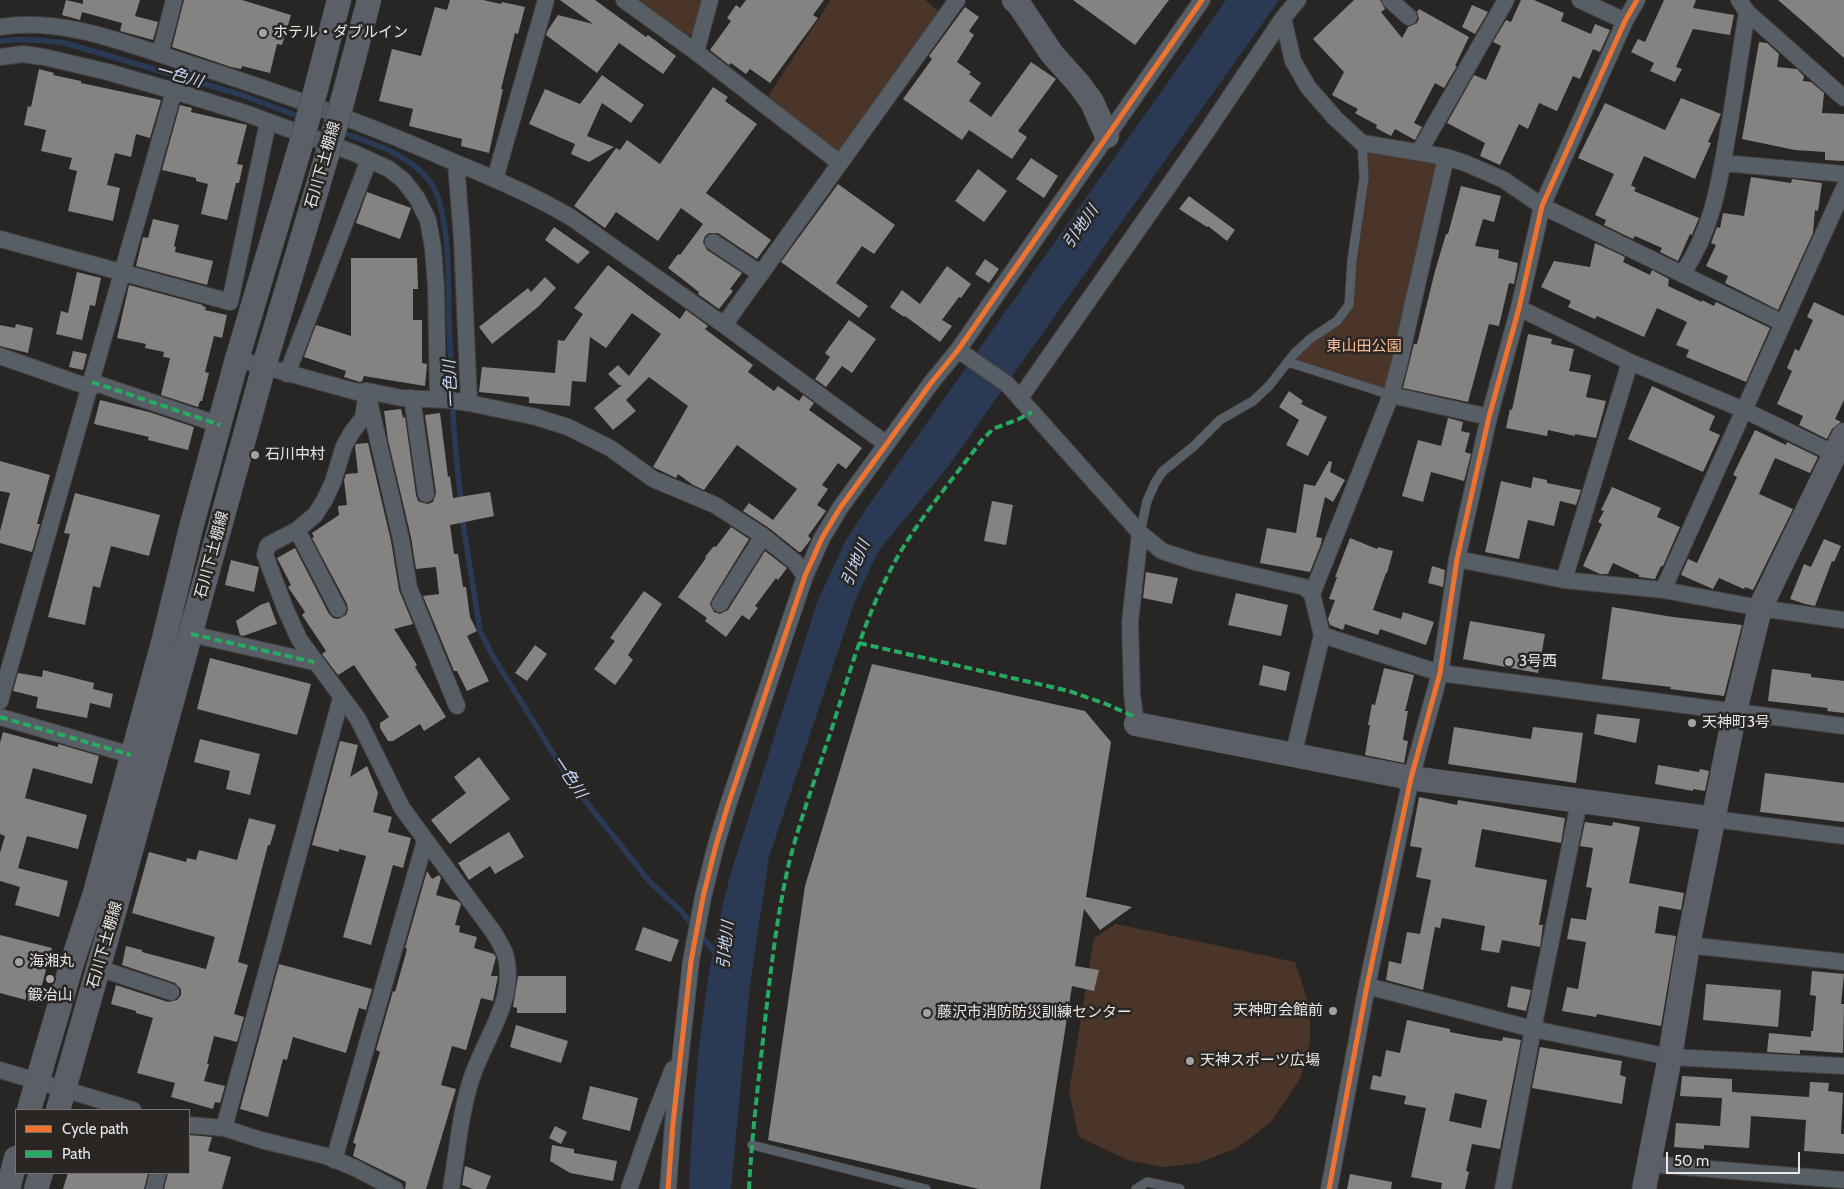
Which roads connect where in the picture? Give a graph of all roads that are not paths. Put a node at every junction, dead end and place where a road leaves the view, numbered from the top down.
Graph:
1 (174, 0) edge
2 (340, 0) edge
3 (369, 0) edge
4 (546, 0) edge
5 (624, 0) edge
6 (710, 0) edge
7 (957, 0) edge
8 (1014, 0) edge
9 (1202, 0) edge
10 (1298, 0) edge
11 (1390, 0) edge
12 (1506, 0) edge
13 (1580, 0) edge
14 (1637, 0) edge
15 (1743, 6) edge
16 (1409, 17) dead end
17 (1283, 18) junction
18 (1625, 21) junction
19 (0, 27) edge
20 (696, 52) junction
21 (160, 54) junction
22 (0, 57) edge
23 (174, 91) junction
24 (1844, 98) edge
25 (268, 122) junction
26 (1107, 136) junction
27 (1362, 143) junction
28 (1420, 152) junction
29 (1446, 157) junction
30 (369, 160) junction
31 (840, 163) junction
32 (456, 164) junction
33 (1723, 164) junction
34 (1844, 174) edge
35 (495, 178) junction
36 (1844, 188) edge
37 (1542, 206) junction
38 (0, 239) edge
39 (713, 242) dead end
40 (123, 273) junction
41 (1683, 273) junction
42 (761, 274) junction
43 (1519, 308) junction
44 (1783, 323) junction
45 (724, 325) junction
46 (963, 354) junction
47 (0, 356) edge
48 (237, 359) junction
49 (1288, 362) junction
50 (1630, 362) junction
51 (264, 366) junction
52 (287, 374) junction
53 (92, 385) junction
54 (366, 391) junction
55 (1391, 395) junction
56 (412, 398) junction
57 (1020, 398) junction
58 (443, 400) junction
59 (469, 403) junction
60 (1744, 410) junction
61 (1489, 417) junction
62 (220, 424) junction
63 (885, 443) junction
64 (1840, 444) edge
65 (426, 494) dead end
66 (297, 530) junction
67 (1140, 532) junction
68 (763, 536) junction
69 (1457, 559) junction
70 (805, 576) junction
71 (1564, 580) junction
72 (1663, 590) junction
73 (1312, 594) junction
74 (720, 604) dead end
75 (1760, 608) junction
76 (338, 609) dead end
77 (1844, 620) edge
78 (191, 634) junction
79 (1322, 635) junction
80 (314, 662) junction
81 (1440, 673) junction
82 (341, 698) junction
83 (0, 701) edge
84 (457, 706) dead end
85 (1735, 711) junction
86 (0, 717) edge
87 (1136, 724) joint
88 (1844, 726) edge
89 (131, 755) junction
90 (1293, 756) junction
91 (1412, 778) junction
92 (1580, 802) junction
93 (1714, 819) junction
94 (1844, 836) edge
95 (425, 841) junction
96 (1688, 945) junction
97 (1844, 962) edge
98 (98, 968) junction
99 (1367, 986) junction
100 (171, 992) dead end
101 (1533, 1029) junction
102 (681, 1051) junction
103 (1670, 1057) junction
104 (1844, 1066) edge
105 (0, 1070) edge
106 (37, 1081) junction
107 (61, 1099) edge
108 (29, 1109) edge
109 (126, 1109) edge
110 (190, 1125) edge
111 (224, 1128) junction
112 (752, 1146) dead end
113 (334, 1160) junction
114 (15, 1162) edge
115 (1649, 1164) junction
116 (41, 1174) edge
117 (158, 1174) edge
118 (1844, 1180) edge
119 (8, 1189) edge
120 (36, 1189) edge
121 (154, 1189) edge
122 (395, 1189) edge
123 (450, 1189) edge
124 (629, 1189) edge
125 (668, 1189) edge
126 (926, 1189) edge
127 (1136, 1189) edge
128 (1180, 1189) edge
129 (1329, 1189) edge
130 (1503, 1189) edge
131 (1644, 1189) edge

1 - 21 street
2 - 48 street, 石川下土棚線, bridge
3 - 51 street, 石川下土棚線, bridge
4 - 35 street
5 - 20 street
6 - 20 street
7 - 31 street
8 - 26 street
9 - 26 street
10 - 17 street
11 - 16 street
12 - 28 street
13 - 18 street
14 - 18 street
15 - 24 street
15 - 33 street
17 - 27 street
17 - 57 street
18 - 37 street
19 - 21 street
20 - 31 street
21 - 32 street
22 - 23 street
23 - 25 street
23 - 40 street
25 - 30 street
25 - 40 street
26 - 46 street
27 - 28 street
27 - 49 lane
28 - 29 street
29 - 37 street
29 - 55 street
30 - 52 street
30 - 58 street
31 - 42 street
32 - 35 street
32 - 59 street
33 - 34 street
33 - 41 street
35 - 45 street
36 - 44 street
37 - 41 street
37 - 43 street
38 - 40 street
39 - 42 street
40 - 53 street
41 - 44 street
42 - 45 street
43 - 50 street
43 - 61 street
44 - 60 street
45 - 63 street
46 - 57 street
46 - 63 street
47 - 53 street
48 - 51 street
48 - 62 street, 石川下土棚線
49 - 55 lane
49 - 67 lane
50 - 60 street
50 - 71 street
51 - 52 street
51 - 78 street, 石川下土棚線
52 - 54 street
53 - 62 street
53 - 83 street
54 - 56 street
54 - 66 street
54 - 84 street
55 - 61 street
55 - 73 street
56 - 58 street
56 - 65 street
57 - 67 street
58 - 59 street
59 - 68 street
60 - 64 street
60 - 72 street
61 - 69 street
62 - 89 street, 石川下土棚線
63 - 70 street
64 - 75 street
66 - 76 street
66 - 80 street
67 - 73 street
67 - 87 street
68 - 70 street
68 - 74 street
69 - 71 street
69 - 81 street
70 - 102 street
71 - 72 street
72 - 75 street
73 - 79 street
75 - 77 street
75 - 85 street
78 - 80 street
78 - 98 street, 石川下土棚線
79 - 81 street
79 - 90 street
80 - 82 street
81 - 85 street
81 - 91 street
82 - 95 street
82 - 111 street
85 - 88 street
85 - 93 street
86 - 89 street
87 - 90 street
89 - 106 street, 石川下土棚線
90 - 91 street
91 - 92 street
91 - 99 street
92 - 93 street
92 - 101 street
93 - 94 street
93 - 96 street
95 - 113 street
95 - 123 street
96 - 97 street
96 - 103 street
98 - 100 street
98 - 107 street, 石川下土棚線
99 - 101 street
99 - 129 street
101 - 103 street
101 - 130 street
102 - 124 street
102 - 125 street
103 - 104 street
103 - 115 street
105 - 106 street
106 - 107 street
106 - 108 street, 石川下土棚線
107 - 109 street
110 - 111 street
111 - 113 street
112 - 126 lane
113 - 122 street
114 - 119 street
115 - 118 street
115 - 131 street
116 - 120 street
117 - 121 street
127 - 128 lane

